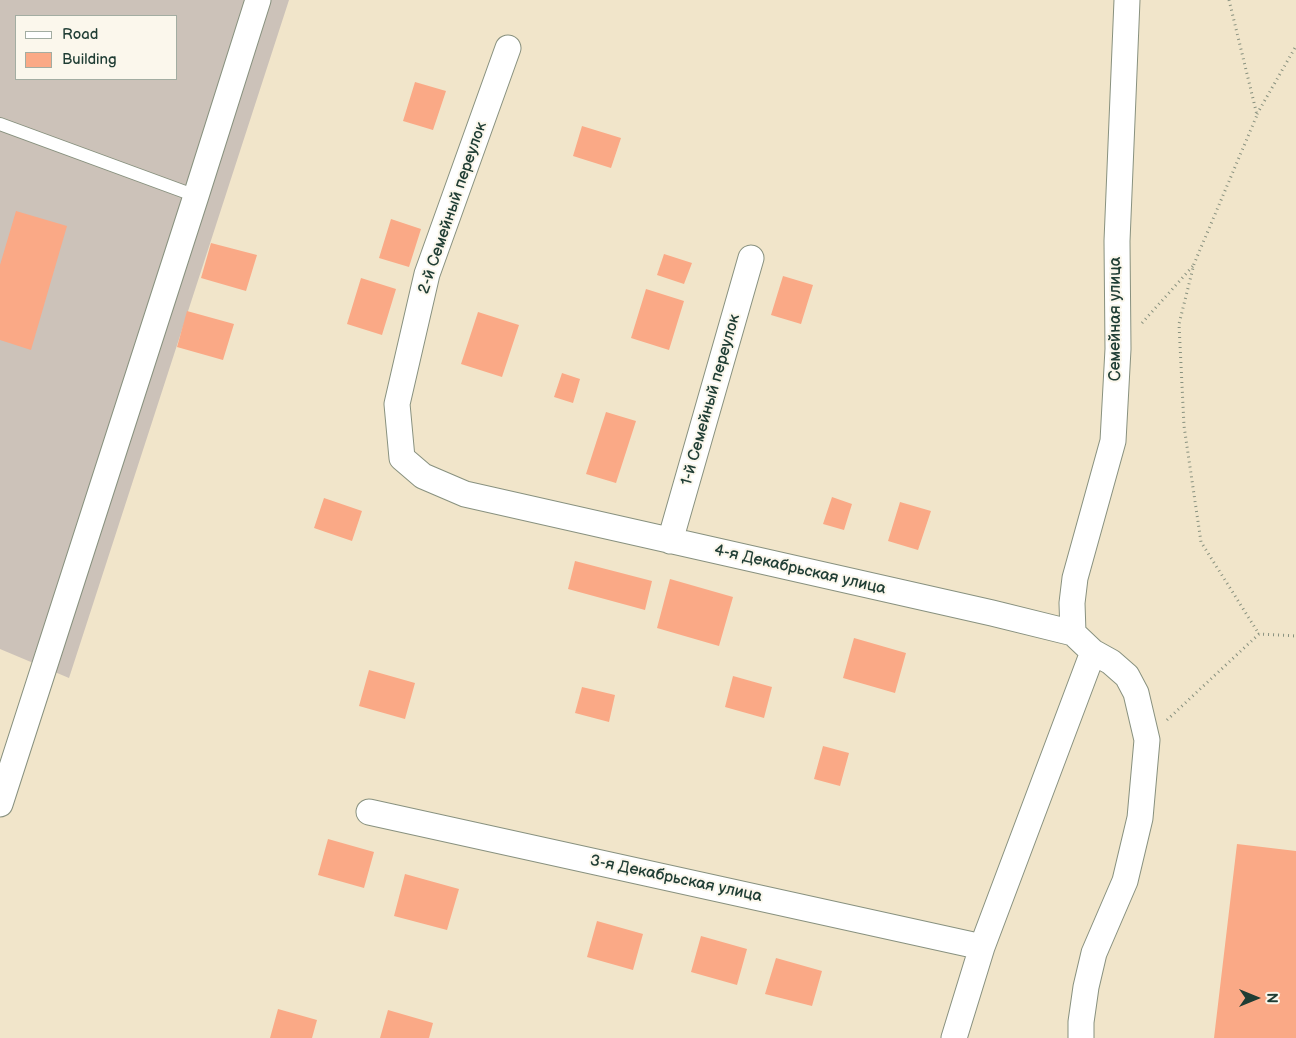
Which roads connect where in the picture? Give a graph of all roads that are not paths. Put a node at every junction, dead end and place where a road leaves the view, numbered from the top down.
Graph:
1 (258, 0) edge
2 (1127, 0) edge
3 (508, 48) dead end
4 (0, 124) edge
5 (196, 196) junction
6 (751, 258) dead end
7 (402, 458) joint
8 (670, 542) junction
9 (1072, 634) junction
10 (1093, 652) junction
11 (0, 804) edge
12 (369, 812) dead end
13 (982, 947) junction
14 (954, 1038) edge
15 (1081, 1038) edge

1 - 5 street
2 - 9 street, Семейная улица
3 - 7 street, 2-й Семейный переулок
4 - 5 lane
5 - 11 street
6 - 8 street, 1-й Семейный переулок
7 - 8 street, 4-я Декабрьская улица
8 - 9 street, 4-я Декабрьская улица
9 - 10 street, 4-я Декабрьская улица
10 - 13 street
10 - 15 street, 4-я Декабрьская улица
12 - 13 street, 3-я Декабрьская улица
13 - 14 street

